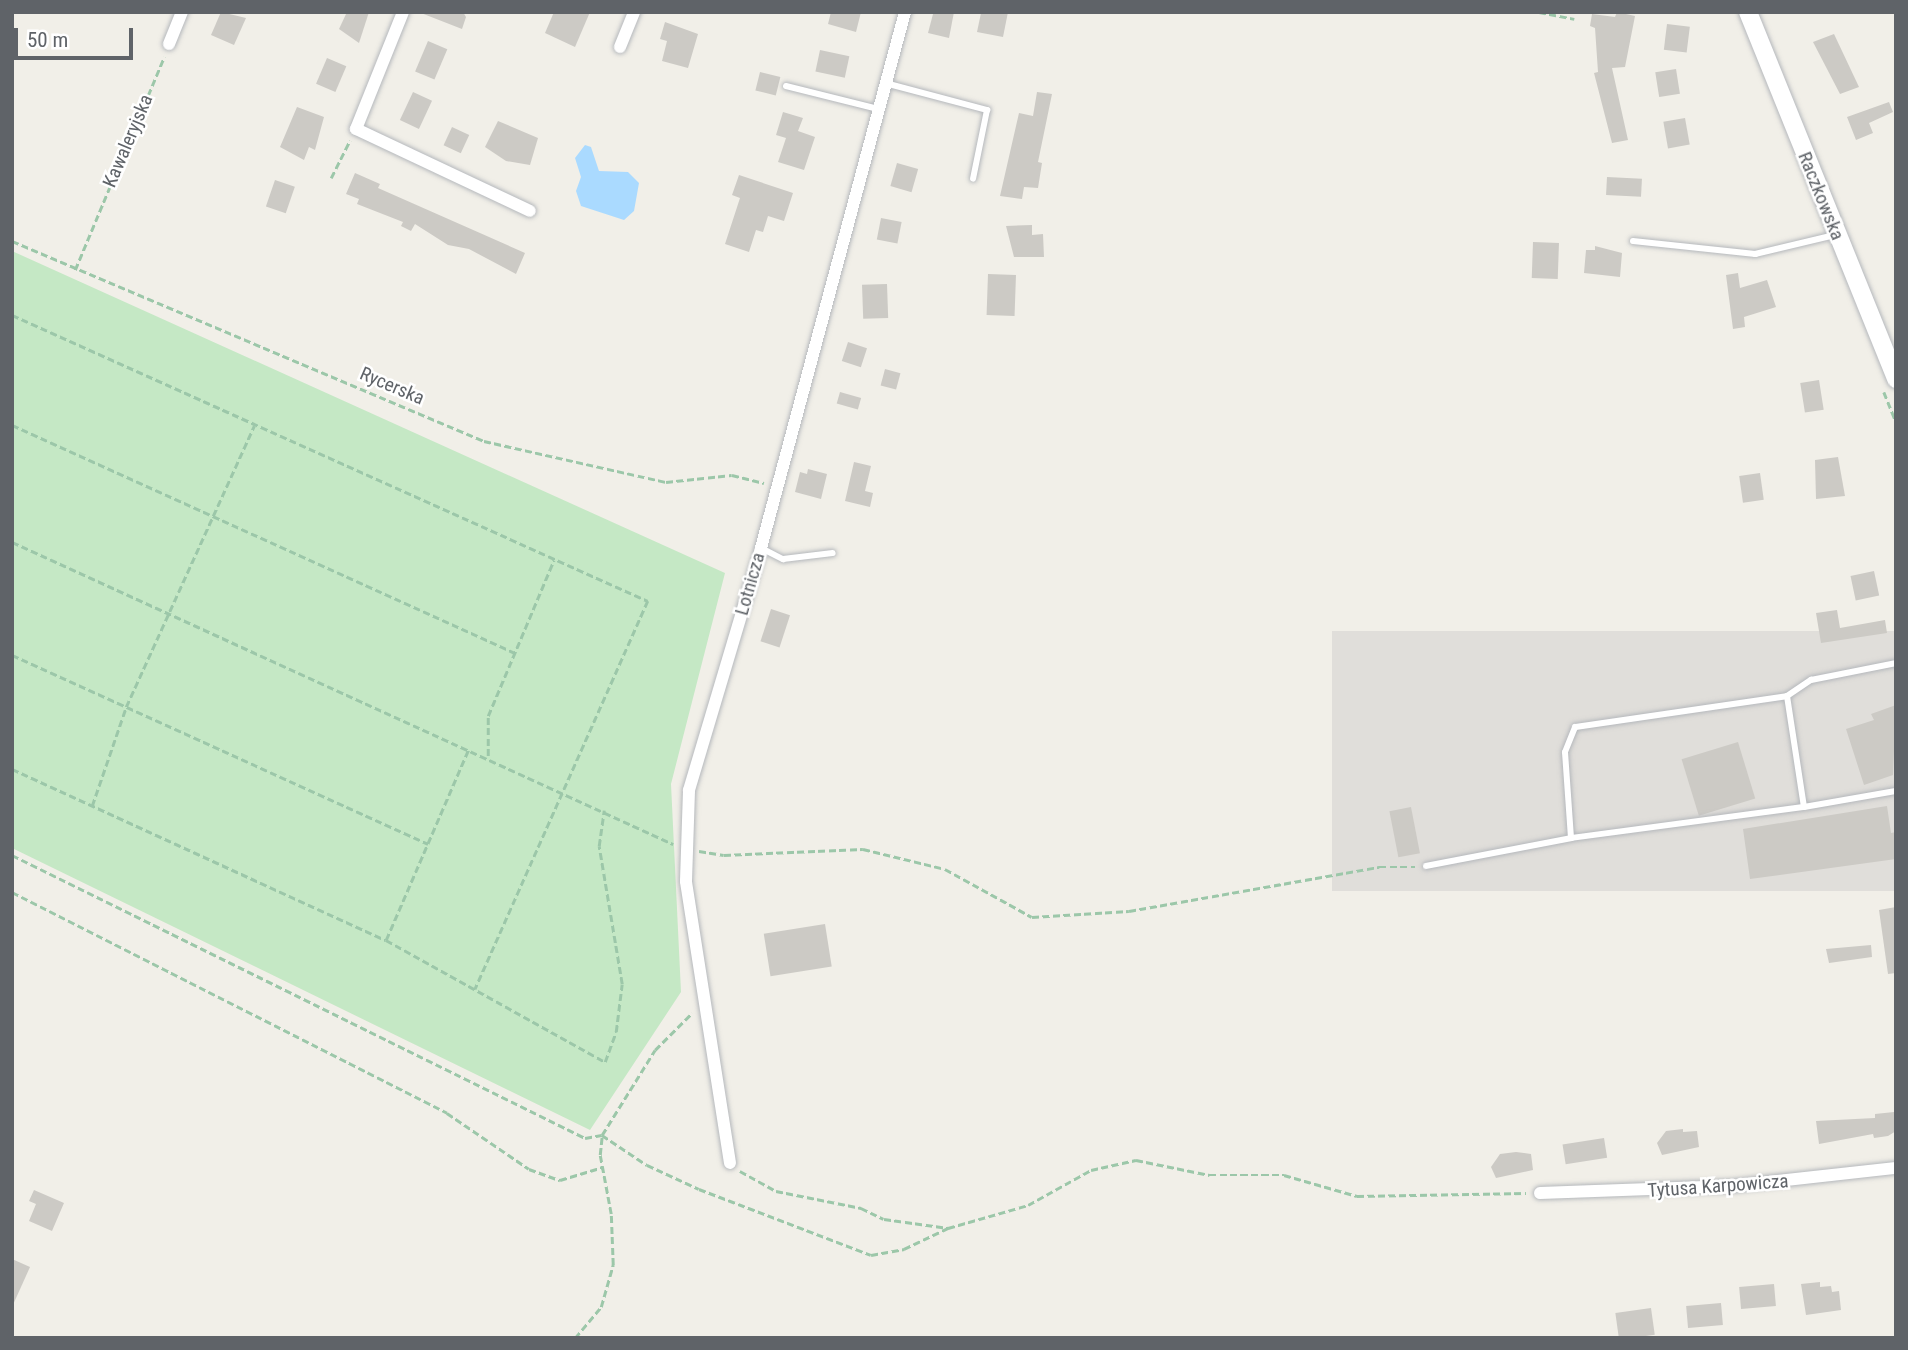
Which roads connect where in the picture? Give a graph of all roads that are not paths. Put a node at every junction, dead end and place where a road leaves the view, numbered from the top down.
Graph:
1 (182, 12) edge
2 (402, 12) edge
3 (634, 12) edge
4 (905, 12) edge
5 (1748, 12) edge
6 (169, 44) road end
7 (620, 47) dead end
8 (885, 83) junction
9 (786, 86) dead end
10 (878, 109) junction
11 (973, 179) dead end
12 (530, 211) dead end
13 (1837, 234) junction
14 (1633, 241) dead end
15 (1896, 379) edge
16 (761, 548) junction
17 (833, 553) dead end
18 (1896, 663) edge
19 (1787, 696) junction
20 (1896, 792) edge
21 (1804, 807) junction
22 (1570, 838) junction
23 (1426, 866) road end
24 (730, 1163) road end
25 (1896, 1167) edge
26 (1540, 1193) road end

1 - 6 street
2 - 12 street
3 - 7 street
4 - 8 street, Lotnicza
5 - 13 street, Raczkowska
8 - 10 street, Lotnicza
8 - 11 lane
9 - 10 lane
10 - 16 street, Lotnicza
13 - 14 lane
13 - 15 street, Raczkowska
16 - 17 lane
16 - 24 street, Lotnicza
18 - 19 lane
19 - 21 lane
19 - 22 lane
20 - 21 lane
21 - 22 lane
22 - 23 lane
25 - 26 street, Tytusa Karpowicza

